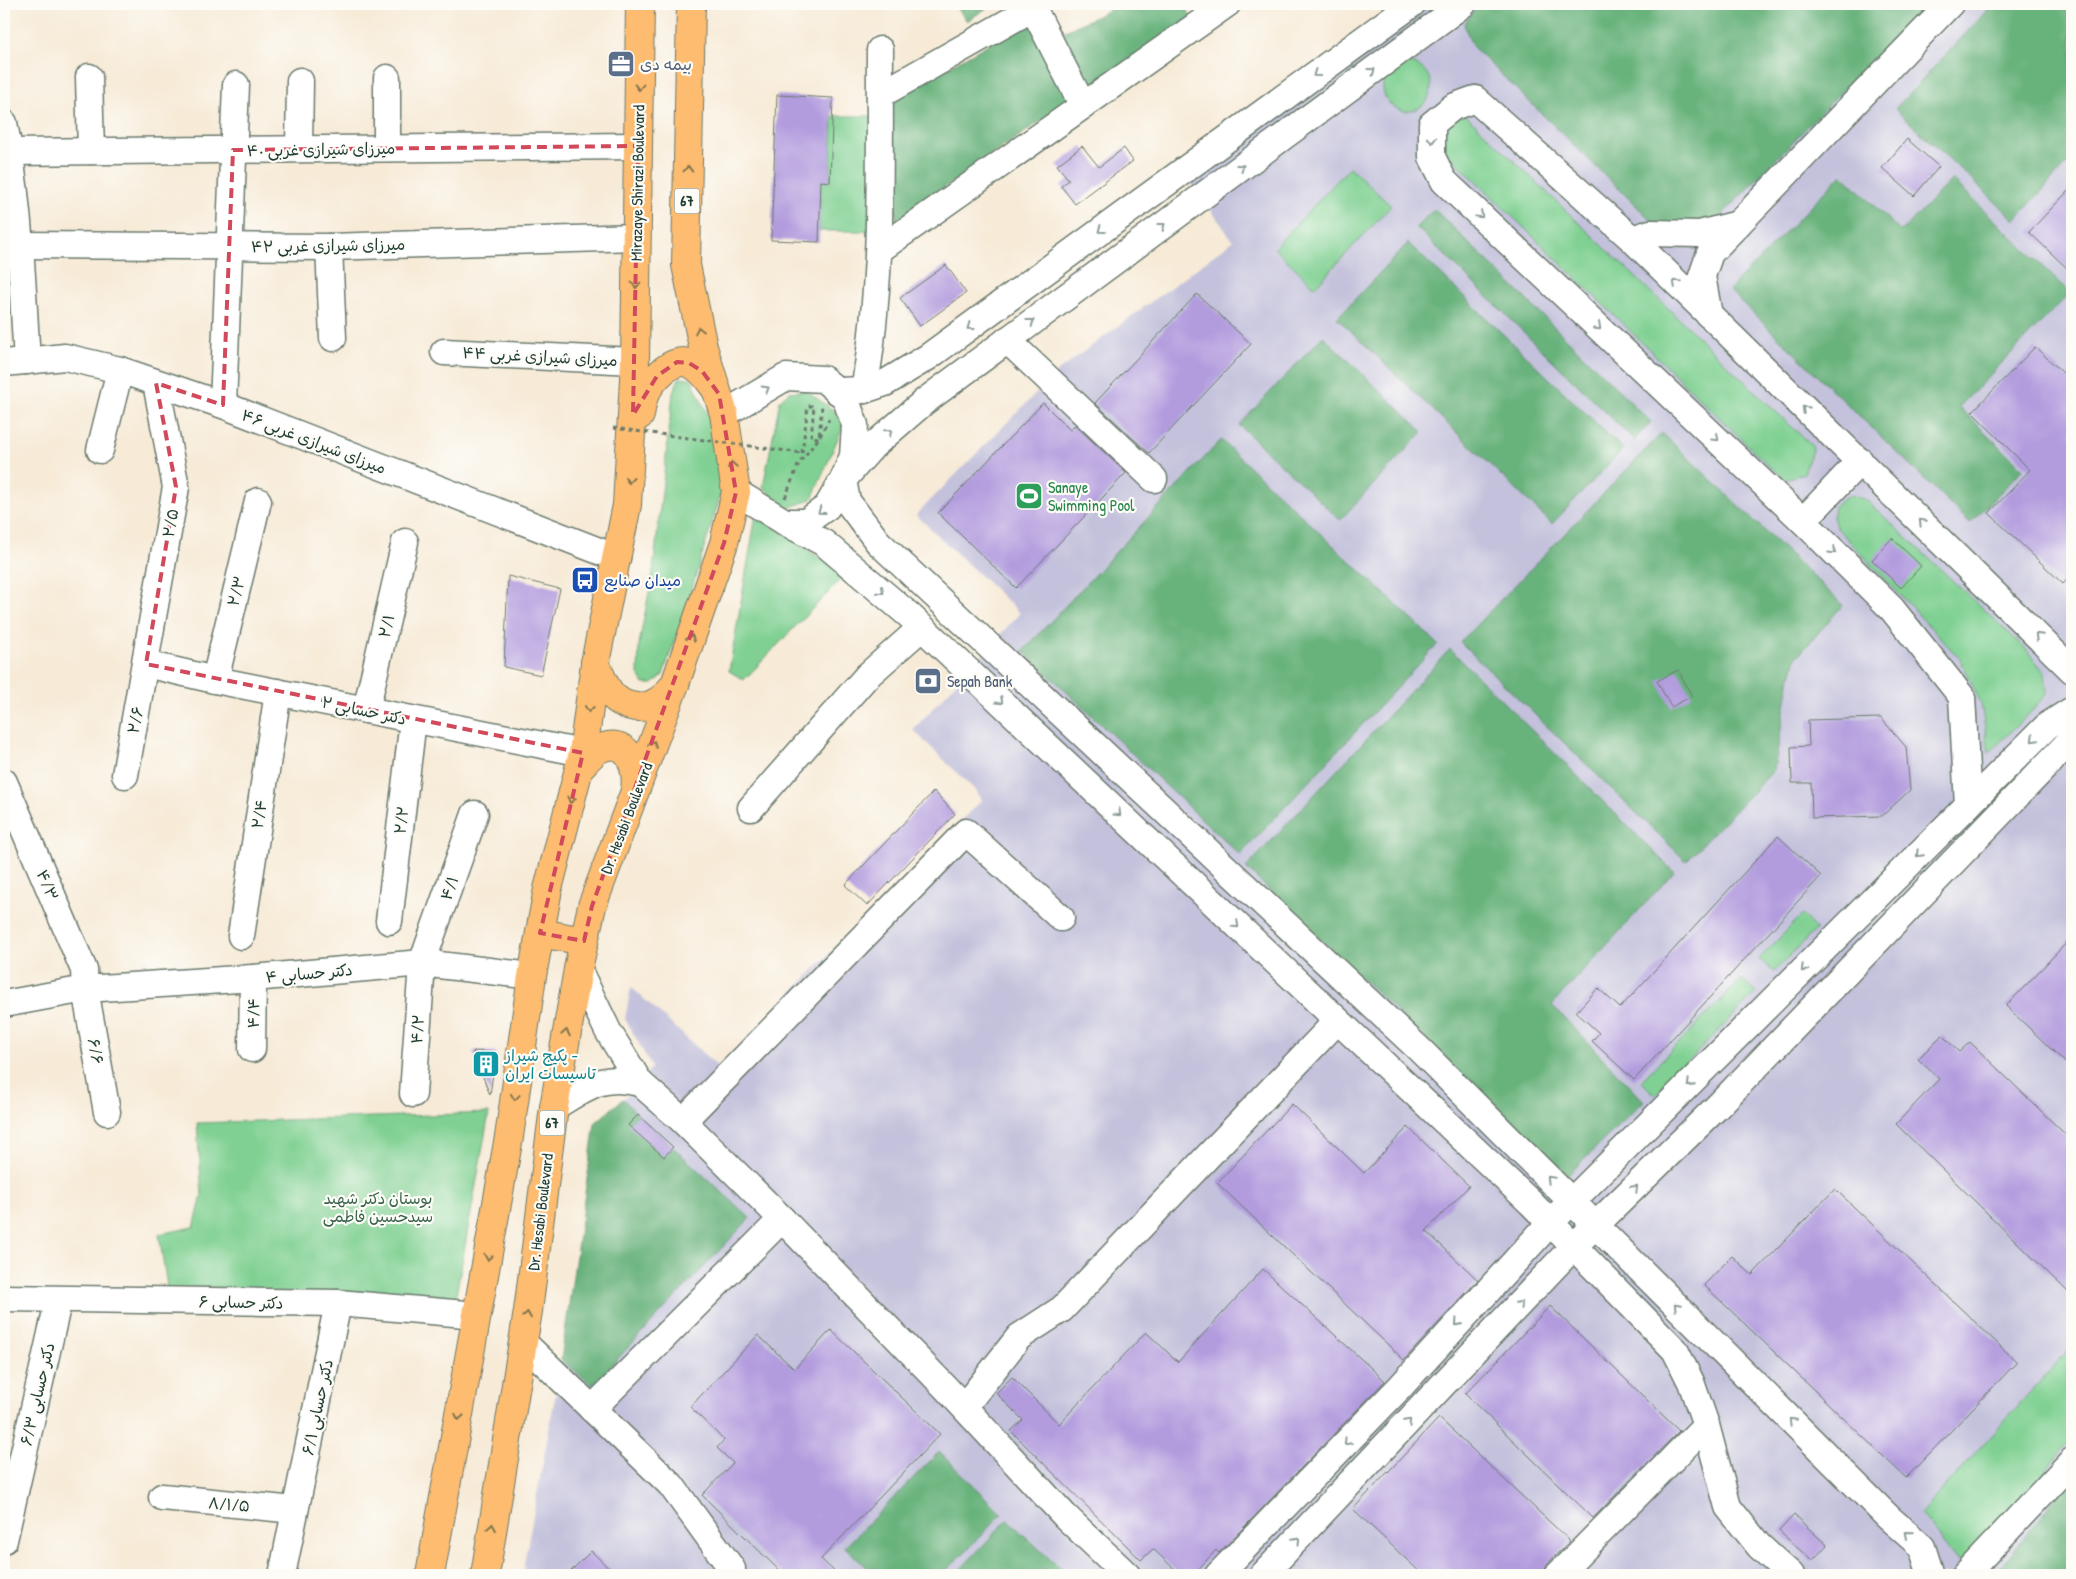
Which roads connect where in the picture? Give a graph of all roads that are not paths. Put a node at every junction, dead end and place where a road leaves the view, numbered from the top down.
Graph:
1 (640, 4) edge
2 (691, 4) edge
3 (1227, 4) edge
4 (1412, 4) edge
5 (1463, 4) edge
6 (1950, 4) edge
7 (1197, 13) edge
8 (880, 50) dead end
9 (89, 77) dead end
10 (387, 78) dead end
11 (300, 81) dead end
12 (236, 85) dead end
13 (880, 95) junction
14 (1083, 106) junction
15 (4, 123) edge
16 (638, 146) junction
17 (387, 148) junction
18 (299, 149) junction
19 (233, 150) junction
20 (91, 151) junction
21 (7, 153) edge
22 (1739, 224) junction
23 (636, 237) junction
24 (1632, 239) junction
25 (19, 245) junction
26 (229, 246) junction
27 (329, 247) junction
28 (879, 250) junction
29 (1709, 315) junction
30 (333, 338) dead end
31 (1007, 340) junction
32 (444, 352) dead end
33 (635, 361) junction
34 (15, 362) edge
35 (120, 370) junction
36 (156, 382) junction
37 (864, 390) junction
38 (830, 397) junction
39 (722, 404) junction
40 (223, 405) junction
41 (100, 450) dead end
42 (631, 450) junction
43 (1860, 461) junction
44 (1154, 479) dead end
45 (843, 480) junction
46 (736, 492) junction
47 (258, 501) dead end
48 (781, 520) junction
49 (1803, 521) junction
50 (876, 539) junction
51 (405, 542) dead end
52 (617, 558) junction
53 (853, 567) junction
54 (930, 591) junction
55 (915, 622) junction
56 (595, 663) junction
57 (146, 664) junction
58 (2072, 670) edge
59 (214, 680) junction
60 (675, 684) junction
61 (278, 692) junction
62 (366, 710) junction
63 (2072, 710) edge
64 (413, 720) junction
65 (2072, 734) edge
66 (581, 760) junction
67 (125, 775) dead end
68 (4, 782) edge
69 (635, 794) junction
70 (1968, 805) junction
71 (751, 808) dead end
72 (475, 814) dead end
73 (1061, 918) dead end
74 (389, 921) dead end
75 (540, 933) junction
76 (241, 936) dead end
77 (584, 941) junction
78 (422, 963) junction
79 (578, 969) junction
80 (532, 976) junction
81 (254, 978) junction
82 (85, 990) junction
83 (4, 1004) edge
84 (1337, 1021) junction
85 (252, 1049) dead end
86 (640, 1083) junction
87 (413, 1094) dead end
88 (554, 1107) junction
89 (107, 1112) dead end
90 (683, 1121) junction
91 (1573, 1202) junction
92 (782, 1219) junction
93 (1550, 1223) junction
94 (1597, 1226) junction
95 (1573, 1247) junction
96 (4, 1298) edge
97 (338, 1303) junction
98 (57, 1307) dead end
99 (478, 1315) junction
100 (523, 1342) junction
101 (964, 1407) junction
102 (592, 1409) junction
103 (1706, 1425) junction
104 (2072, 1461) edge
105 (162, 1497) dead end
106 (295, 1510) junction
107 (4, 1540) edge
108 (1272, 1572) edge
109 (282, 1575) edge
110 (430, 1575) edge
111 (484, 1575) edge
112 (730, 1575) edge
113 (1127, 1575) edge
114 (1218, 1575) edge
115 (1558, 1575) edge
116 (1791, 1575) edge
117 (1931, 1575) edge
118 (1966, 1575) edge

1 -> 16 main road, Mirazaye Shirazi Boulevard
39 -> 2 main road, 67
3 - 7 street
4 -> 37 street
31 -> 5 street
6 - 22 street
7 - 14 street
8 - 13 street
9 - 20 street
10 - 17 street
11 - 18 street
12 - 19 street
13 - 14 street
13 - 28 street
14 - 28 street
15 - 21 street
16 - 17 street, میرزای شیرازی غربی ۴۰
16 - 23 main road, Mirazaye Shirazi Boulevard
17 - 18 street, میرزای شیرازی غربی ۴۰
18 - 19 street, میرزای شیرازی غربی ۴۰
19 - 20 street, میرزای شیرازی غربی ۴۰
19 - 26 street
20 - 21 street, میرزای شیرازی غربی ۴۰
21 - 25 street
22 - 24 street
22 - 29 street
23 - 27 street, میرزای شیرازی غربی ۴۲
23 -> 33 main road, Mirazaye Shirazi Boulevard
29 -> 24 street
24 -> 49 street
25 - 26 street, میرزای شیرازی غربی ۴۲
25 - 34 street
26 - 27 street, میرزای شیرازی غربی ۴۲
26 - 40 street
27 - 30 street
28 - 37 street
43 -> 29 street
31 - 44 street
45 -> 31 street
32 - 33 street, میرزای شیرازی غربی ۴۴
33 - 42 main road
34 - 35 street, میرزای شیرازی غربی ۴۶
35 - 36 street, میرزای شیرازی غربی ۴۶
35 - 41 street
36 - 40 street, میرزای شیرازی غربی ۴۶
36 - 57 street, ۲/۵
37 - 38 street
39 -> 38 street
38 - 45 street
39 - 42 main road
46 -> 39 main road, 67
40 - 52 street, میرزای شیرازی غربی ۴۶
42 -> 52 main road
43 - 49 street
58 -> 43 street
45 -> 48 street
45 - 50 street
46 - 48 street
60 -> 46 main road, 67
47 - 59 street, ۲/۳
48 - 53 street
49 -> 70 street
50 - 53 street
50 - 54 street
51 - 62 street, ۲/۱
52 - 56 main road
53 -> 55 street
54 - 55 street
91 -> 54 street
55 - 71 street
55 -> 84 street
56 - 60 main road
56 -> 66 main road
57 - 59 street, دکتر حسابی ۲
57 - 67 street, ۲/۶
59 - 61 street, دکتر حسابی ۲
69 -> 60 main road, Dr. Hesabi Boulevard / 67
61 - 62 street, دکتر حسابی ۲
61 - 76 street, ۲/۴
62 - 64 street, دکتر حسابی ۲
63 -> 70 street
64 - 66 street, دکتر حسابی ۲
64 - 74 street, ۲/۲
94 -> 65 street
66 - 69 main road
66 -> 75 main road
68 - 82 street, ۴/۳
69 - 77 main road, Dr. Hesabi Boulevard / 67
70 -> 91 street
72 - 78 street, ۴/۱
73 - 90 street
75 - 77 main road
75 - 80 main road
77 - 79 main road, Dr. Hesabi Boulevard / 67
78 - 80 street, دکتر حسابی ۴
78 - 81 street, دکتر حسابی ۴
78 - 87 street, ۴/۲
79 - 86 street
88 -> 79 main road, Dr. Hesabi Boulevard / 67
80 -> 99 main road
81 - 82 street, دکتر حسابی ۴
81 - 85 street, ۴/۴
82 - 83 street, دکتر حسابی ۴
82 - 89 street, ۶/۶
84 - 93 street
84 - 101 street
86 - 88 street
86 - 90 street
100 -> 88 main road, Dr. Hesabi Boulevard / 67
90 - 92 street
91 - 93 street
91 - 94 street
92 - 101 street
92 - 102 street
93 - 95 street
93 -> 114 street
94 - 95 street
117 -> 94 street
95 - 103 street
108 -> 95 street
96 - 97 street, ۶ دکتر حسابی
97 - 99 street, ۶ دکتر حسابی
97 - 106 street, ۶/۱ دکتر حسابی
98 - 107 street, ۶/۳ دکتر حسابی
99 -> 110 main road
100 - 102 street
111 -> 100 main road, Dr. Hesabi Boulevard / 67
101 - 113 street
102 - 112 street
103 - 115 street
103 - 116 street
104 - 118 street
105 - 106 street, ۸/۱/۵
106 - 109 street, ۶/۱ دکتر حسابی

